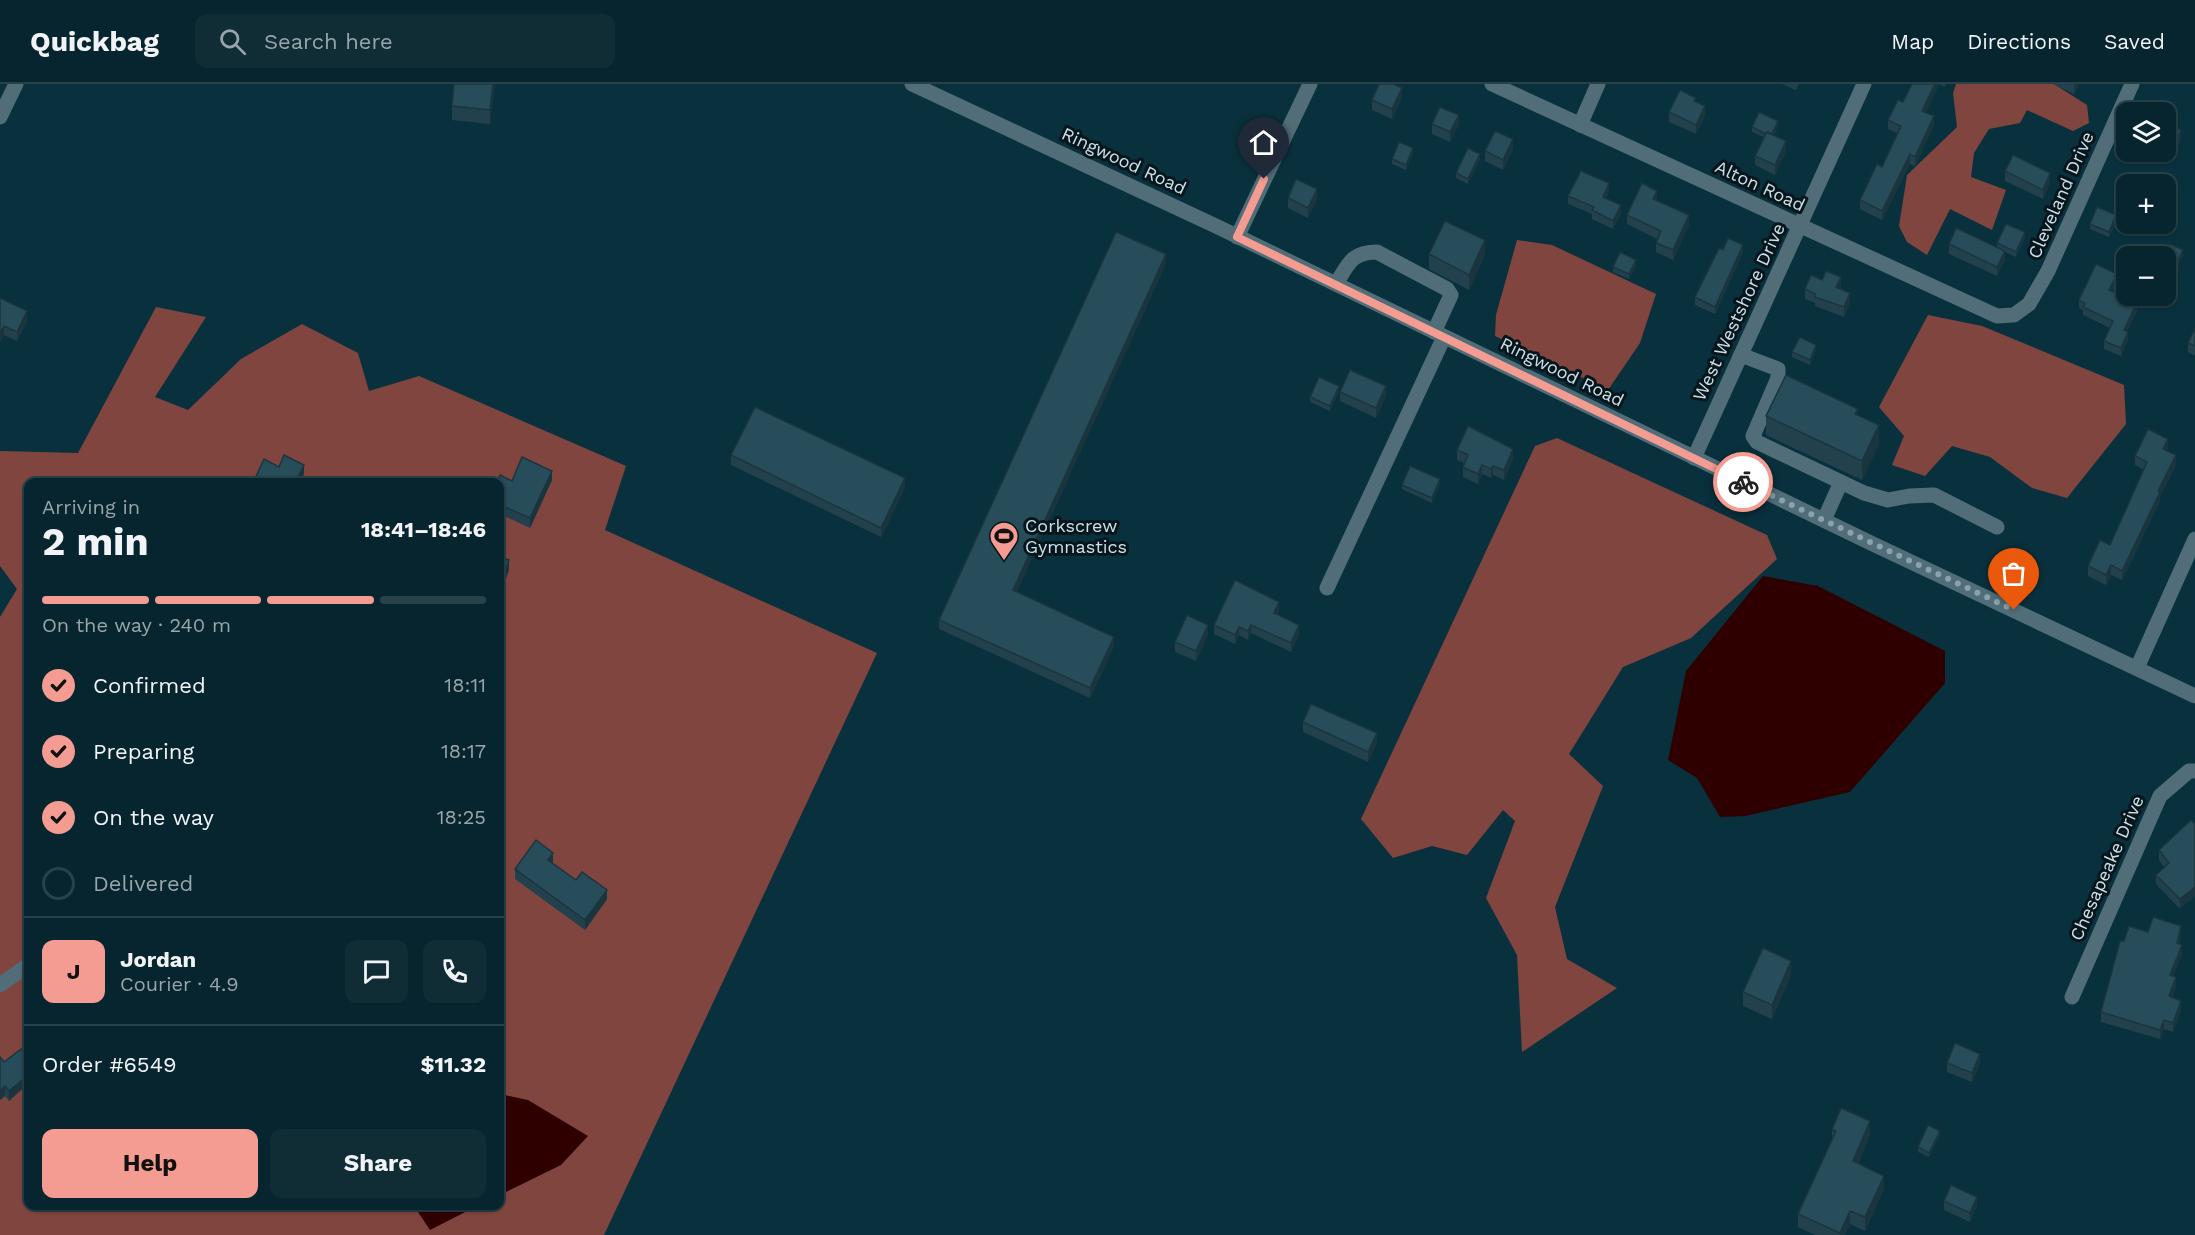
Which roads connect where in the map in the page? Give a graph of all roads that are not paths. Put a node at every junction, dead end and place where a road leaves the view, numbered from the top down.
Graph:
1 (16, 84) edge
2 (912, 84) edge
3 (1310, 84) edge
4 (1492, 84) edge
5 (1598, 84) edge
6 (1864, 84) edge
7 (2132, 84) edge
8 (0, 117) edge
9 (1580, 125) junction
10 (1801, 226) junction
11 (1237, 237) junction
12 (1336, 284) junction
13 (2014, 315) joint
14 (1439, 335) junction
15 (1740, 355) junction
16 (1694, 458) junction
17 (1841, 482) junction
18 (1824, 520) junction
19 (1997, 527) dead end
20 (2195, 539) edge
21 (1327, 588) dead end
22 (2137, 668) junction
23 (2195, 696) edge
24 (2195, 771) edge
25 (24, 968) edge
26 (0, 984) edge
27 (2072, 997) dead end

1 - 8 street
2 - 11 street, Ringwood Road
3 - 11 street
4 - 9 street, Alton Road
5 - 9 street
6 - 10 street, West Westshore Drive
7 - 13 street, Cleveland Drive
9 - 10 street, Alton Road
10 - 13 street, Alton Road
10 - 15 street, West Westshore Drive
11 - 12 street, Ringwood Road
12 - 14 street, Ringwood Road
12 - 14 street
14 - 16 street, Ringwood Road
14 - 21 street
15 - 16 street, West Westshore Drive
15 - 17 street
16 - 18 street, Ringwood Road
17 - 18 street
17 - 19 street
18 - 22 street, Ringwood Road
20 - 22 street
22 - 23 street, Ringwood Road
24 - 27 street, Chesapeake Drive
25 - 26 street

